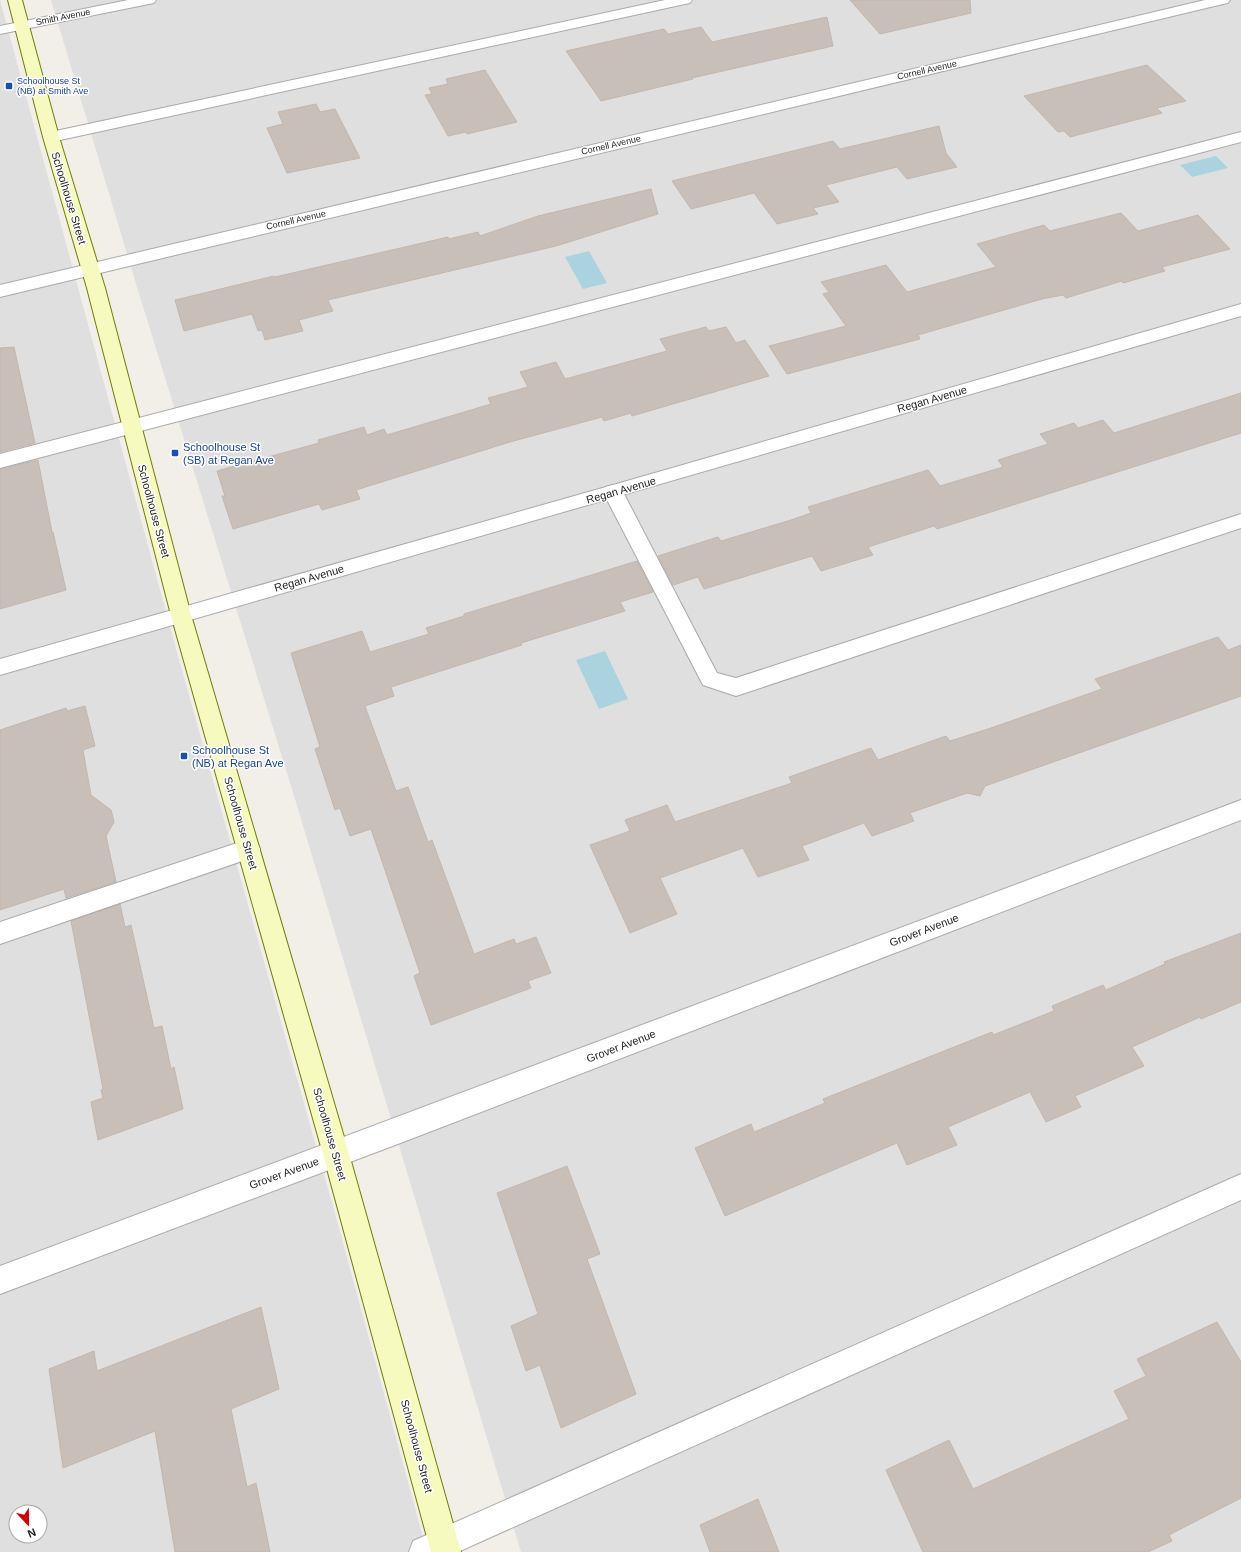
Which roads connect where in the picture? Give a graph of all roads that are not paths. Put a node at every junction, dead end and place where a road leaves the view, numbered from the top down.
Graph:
1 (15, 0) edge
2 (148, 0) edge
3 (685, 0) edge
4 (1223, 0) edge
5 (21, 26) junction
6 (0, 30) edge
7 (51, 137) junction
8 (1241, 137) edge
9 (90, 269) junction
10 (0, 290) edge
11 (1241, 310) edge
12 (132, 427) junction
13 (0, 461) edge
14 (613, 492) junction
15 (1241, 521) edge
16 (181, 615) junction
17 (0, 667) edge
18 (1241, 810) edge
19 (249, 849) junction
20 (0, 933) edge
21 (336, 1154) junction
22 (1241, 1187) edge
23 (0, 1280) edge
24 (438, 1549) edge

1 - 5 street, Schoolhouse Street
2 - 5 street, Smith Avenue
3 - 7 street
4 - 9 street, Cornell Avenue
5 - 6 street, Smith Avenue
5 - 7 street, Schoolhouse Street
7 - 9 street, Schoolhouse Street
8 - 12 street
9 - 10 street, Cornell Avenue
9 - 12 street, Schoolhouse Street
11 - 14 street, Regan Avenue
12 - 13 street
12 - 16 street, Schoolhouse Street
14 - 15 street
14 - 16 street, Regan Avenue
16 - 17 street, Regan Avenue
16 - 19 street, Schoolhouse Street
18 - 21 street, Grover Avenue
19 - 20 street
19 - 21 street, Schoolhouse Street
21 - 23 street, Grover Avenue
21 - 24 street, Schoolhouse Street
22 - 24 street

